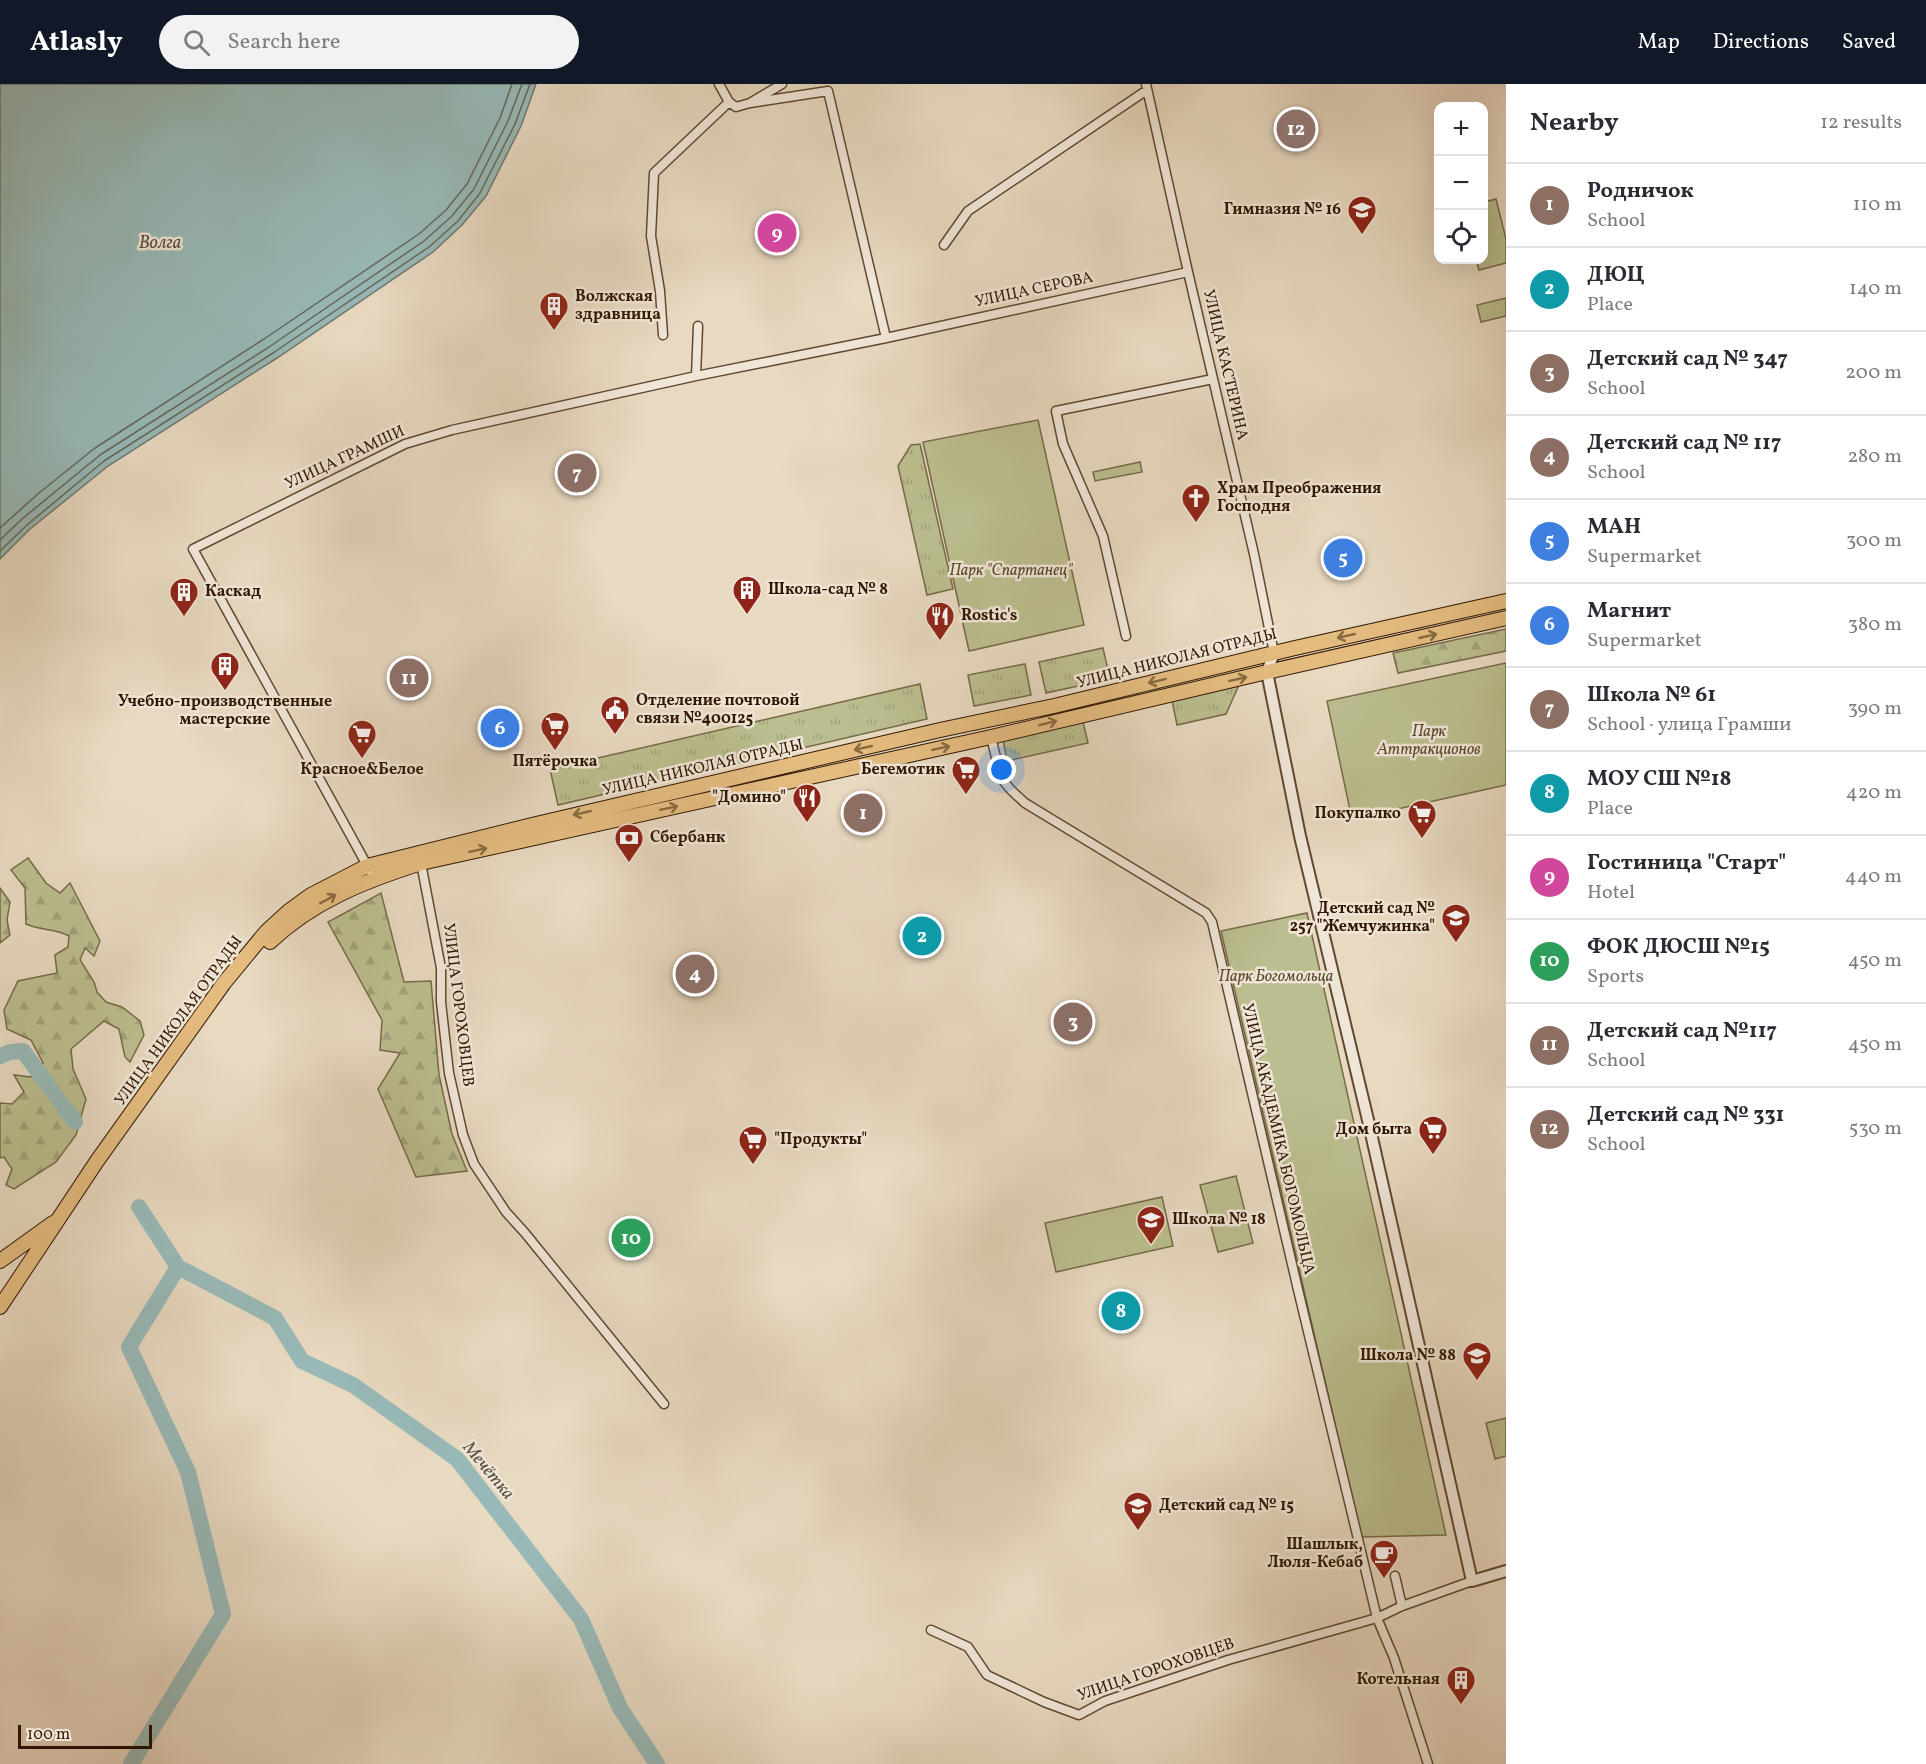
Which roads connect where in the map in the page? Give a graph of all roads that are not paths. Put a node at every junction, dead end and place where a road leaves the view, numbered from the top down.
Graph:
1 (719, 84) edge
2 (782, 84) edge
3 (1146, 87) edge
4 (729, 102) junction
5 (750, 103) junction
6 (944, 245) dead end
7 (1188, 272) junction
8 (698, 326) dead end
9 (663, 335) dead end
10 (886, 338) junction
11 (696, 376) junction
12 (1213, 379) junction
13 (1506, 601) edge
14 (1506, 618) edge
15 (1126, 636) dead end
16 (1274, 653) junction
17 (1267, 672) junction
18 (991, 737) junction
19 (421, 863) junction
20 (370, 872) junction
21 (62, 1215) junction
22 (0, 1262) edge
23 (0, 1307) edge
24 (664, 1404) dead end
25 (1506, 1571) edge
26 (1395, 1576) dead end
27 (1472, 1581) junction
28 (1402, 1606) junction
29 (1377, 1618) junction
30 (931, 1630) dead end
31 (1428, 1764) edge

1 - 4 street
2 - 5 street
3 - 6 street
3 - 7 street, УЛИЦА КАСТЕРИНА
4 - 5 street
4 - 9 street
5 - 10 street
7 - 10 street, УЛИЦА СЕРОВА
7 - 12 street, УЛИЦА КАСТЕРИНА
8 - 11 street
10 - 11 street, УЛИЦА ГРАМШИ
11 - 20 street, УЛИЦА ГРАМШИ
12 - 15 street
12 - 16 street, УЛИЦА КАСТЕРИНА
13 -> 16 main road, УЛИЦА НИКОЛАЯ ОТРАДЫ
17 -> 14 main road, УЛИЦА НИКОЛАЯ ОТРАДЫ
16 - 17 street
16 -> 20 main road, УЛИЦА НИКОЛАЯ ОТРАДЫ
18 -> 17 main road, УЛИЦА НИКОЛАЯ ОТРАДЫ
17 - 27 street
19 -> 18 main road, УЛИЦА НИКОЛАЯ ОТРАДЫ
18 - 29 street, УЛИЦА АКАДЕМИКА БОГОМОЛЬЦА
19 - 20 main road, УЛИЦА НИКОЛАЯ ОТРАДЫ
19 - 24 street, УЛИЦА ГОРОХОВЦЕВ
21 -> 20 main road, УЛИЦА НИКОЛАЯ ОТРАДЫ
20 - 21 main road, УЛИЦА НИКОЛАЯ ОТРАДЫ
21 - 22 main road, УЛИЦА НИКОЛАЯ ОТРАДЫ
21 - 23 main road
25 - 27 street
26 - 28 street
27 - 28 street, УЛИЦА ГОРОХОВЦЕВ
28 - 29 street, УЛИЦА ГОРОХОВЦЕВ
29 - 30 street, УЛИЦА ГОРОХОВЦЕВ
29 - 31 street, УЛИЦА АКАДЕМИКА БОГОМОЛЬЦА

